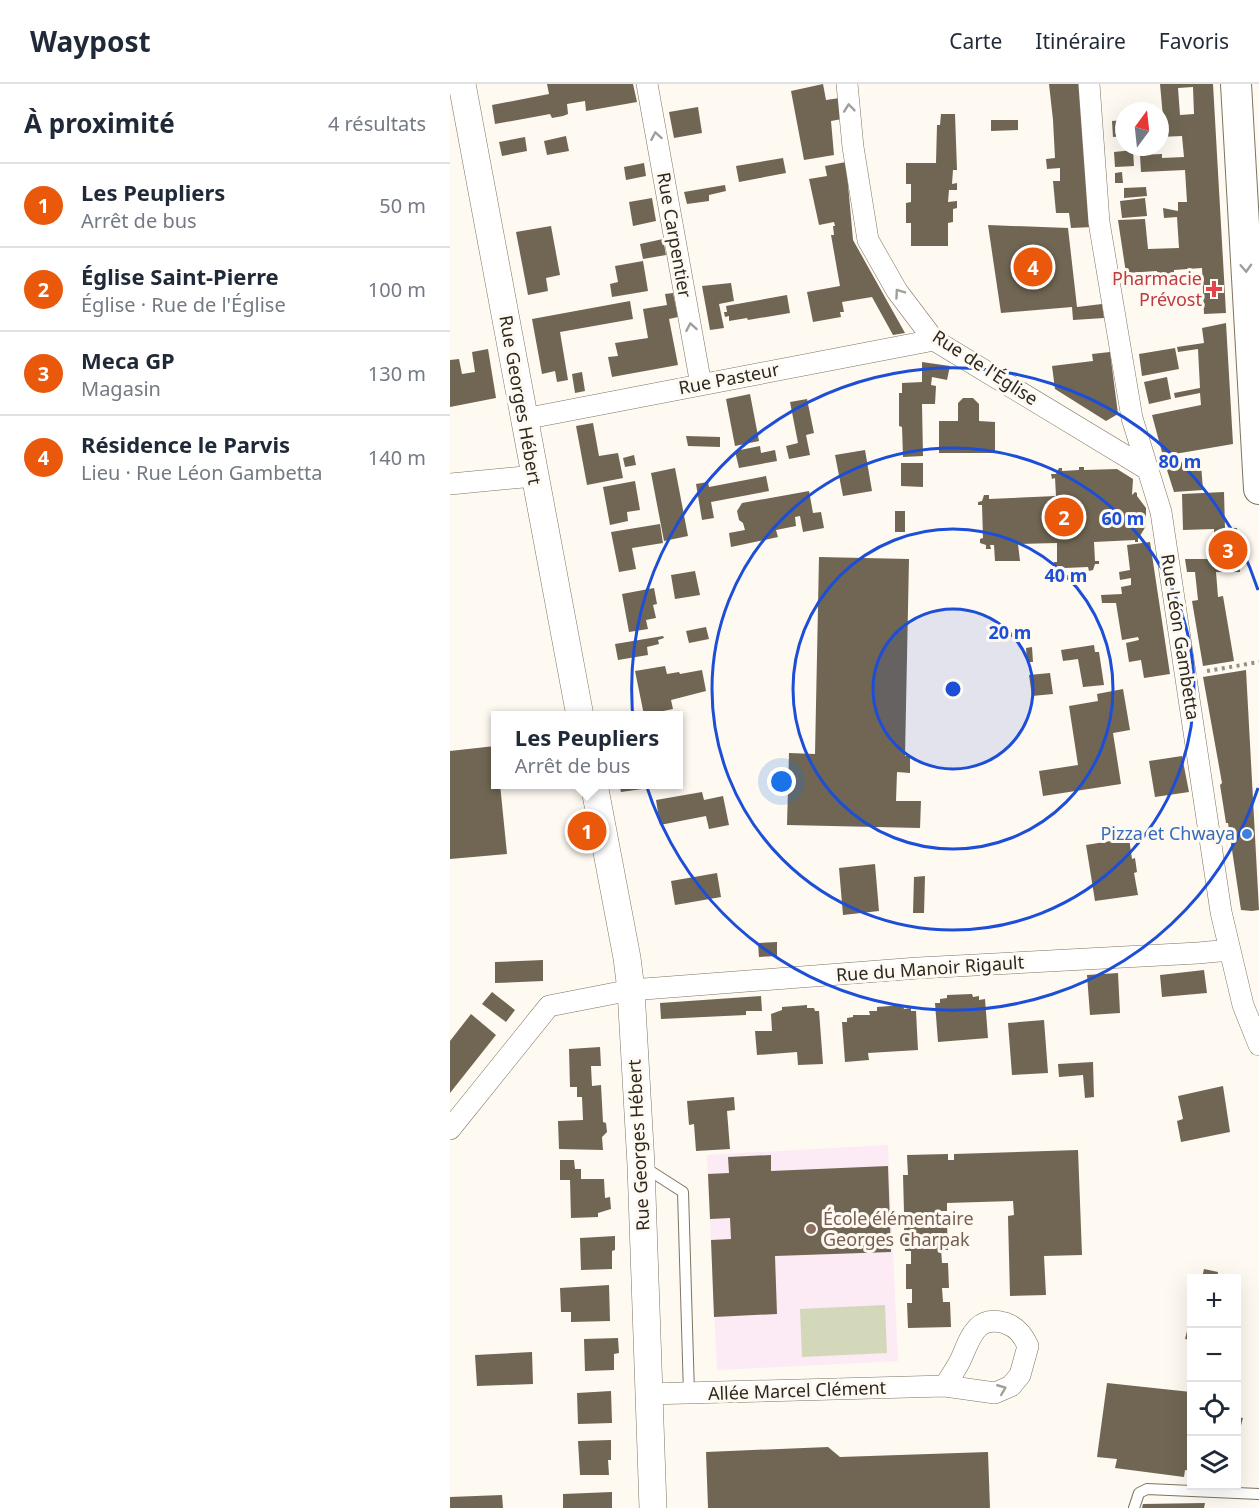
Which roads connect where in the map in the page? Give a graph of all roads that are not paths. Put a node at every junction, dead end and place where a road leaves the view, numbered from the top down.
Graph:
1 (462, 84) edge
2 (647, 84) edge
3 (847, 84) edge
4 (1089, 84) edge
5 (1236, 84) edge
6 (934, 339) junction
7 (701, 385) junction
8 (524, 419) junction
9 (1147, 469) junction
10 (534, 476) junction
11 (450, 484) edge
12 (1259, 489) edge
13 (579, 711) edge
14 (595, 789) edge
15 (1230, 950) junction
16 (631, 990) junction
17 (1259, 1045) edge
18 (450, 1129) edge
19 (641, 1165) junction
20 (945, 1386) dead end
21 (648, 1394) junction
22 (689, 1394) junction
23 (1259, 1494) edge
24 (653, 1508) edge
25 (1134, 1508) edge

1 - 8 street, Rue Georges Hébert
7 -> 2 street, Rue Carpentier
6 -> 3 street, Rue de l'Église
4 - 9 street, Rue Léon Gambetta
5 -> 12 main road
6 - 7 street, Rue Pasteur
6 - 9 street, Rue de l'Église
7 - 8 street, Rue Pasteur
8 - 10 street, Rue Georges Hébert
9 - 15 street, Rue Léon Gambetta
10 - 11 street
10 - 13 street, Rue Georges Hébert
14 - 16 street, Rue Georges Hébert
15 - 16 street, Rue du Manoir Rigault
15 - 17 street, Rue Léon Gambetta
16 - 18 street, Rue du Manoir Rigault
16 - 19 street, Rue Georges Hébert
19 - 21 street, Rue Georges Hébert
19 - 22 lane
20 - 22 street, Allée Marcel Clément
21 - 22 street, Allée Marcel Clément
21 - 24 street, Rue Georges Hébert
23 - 25 lane

